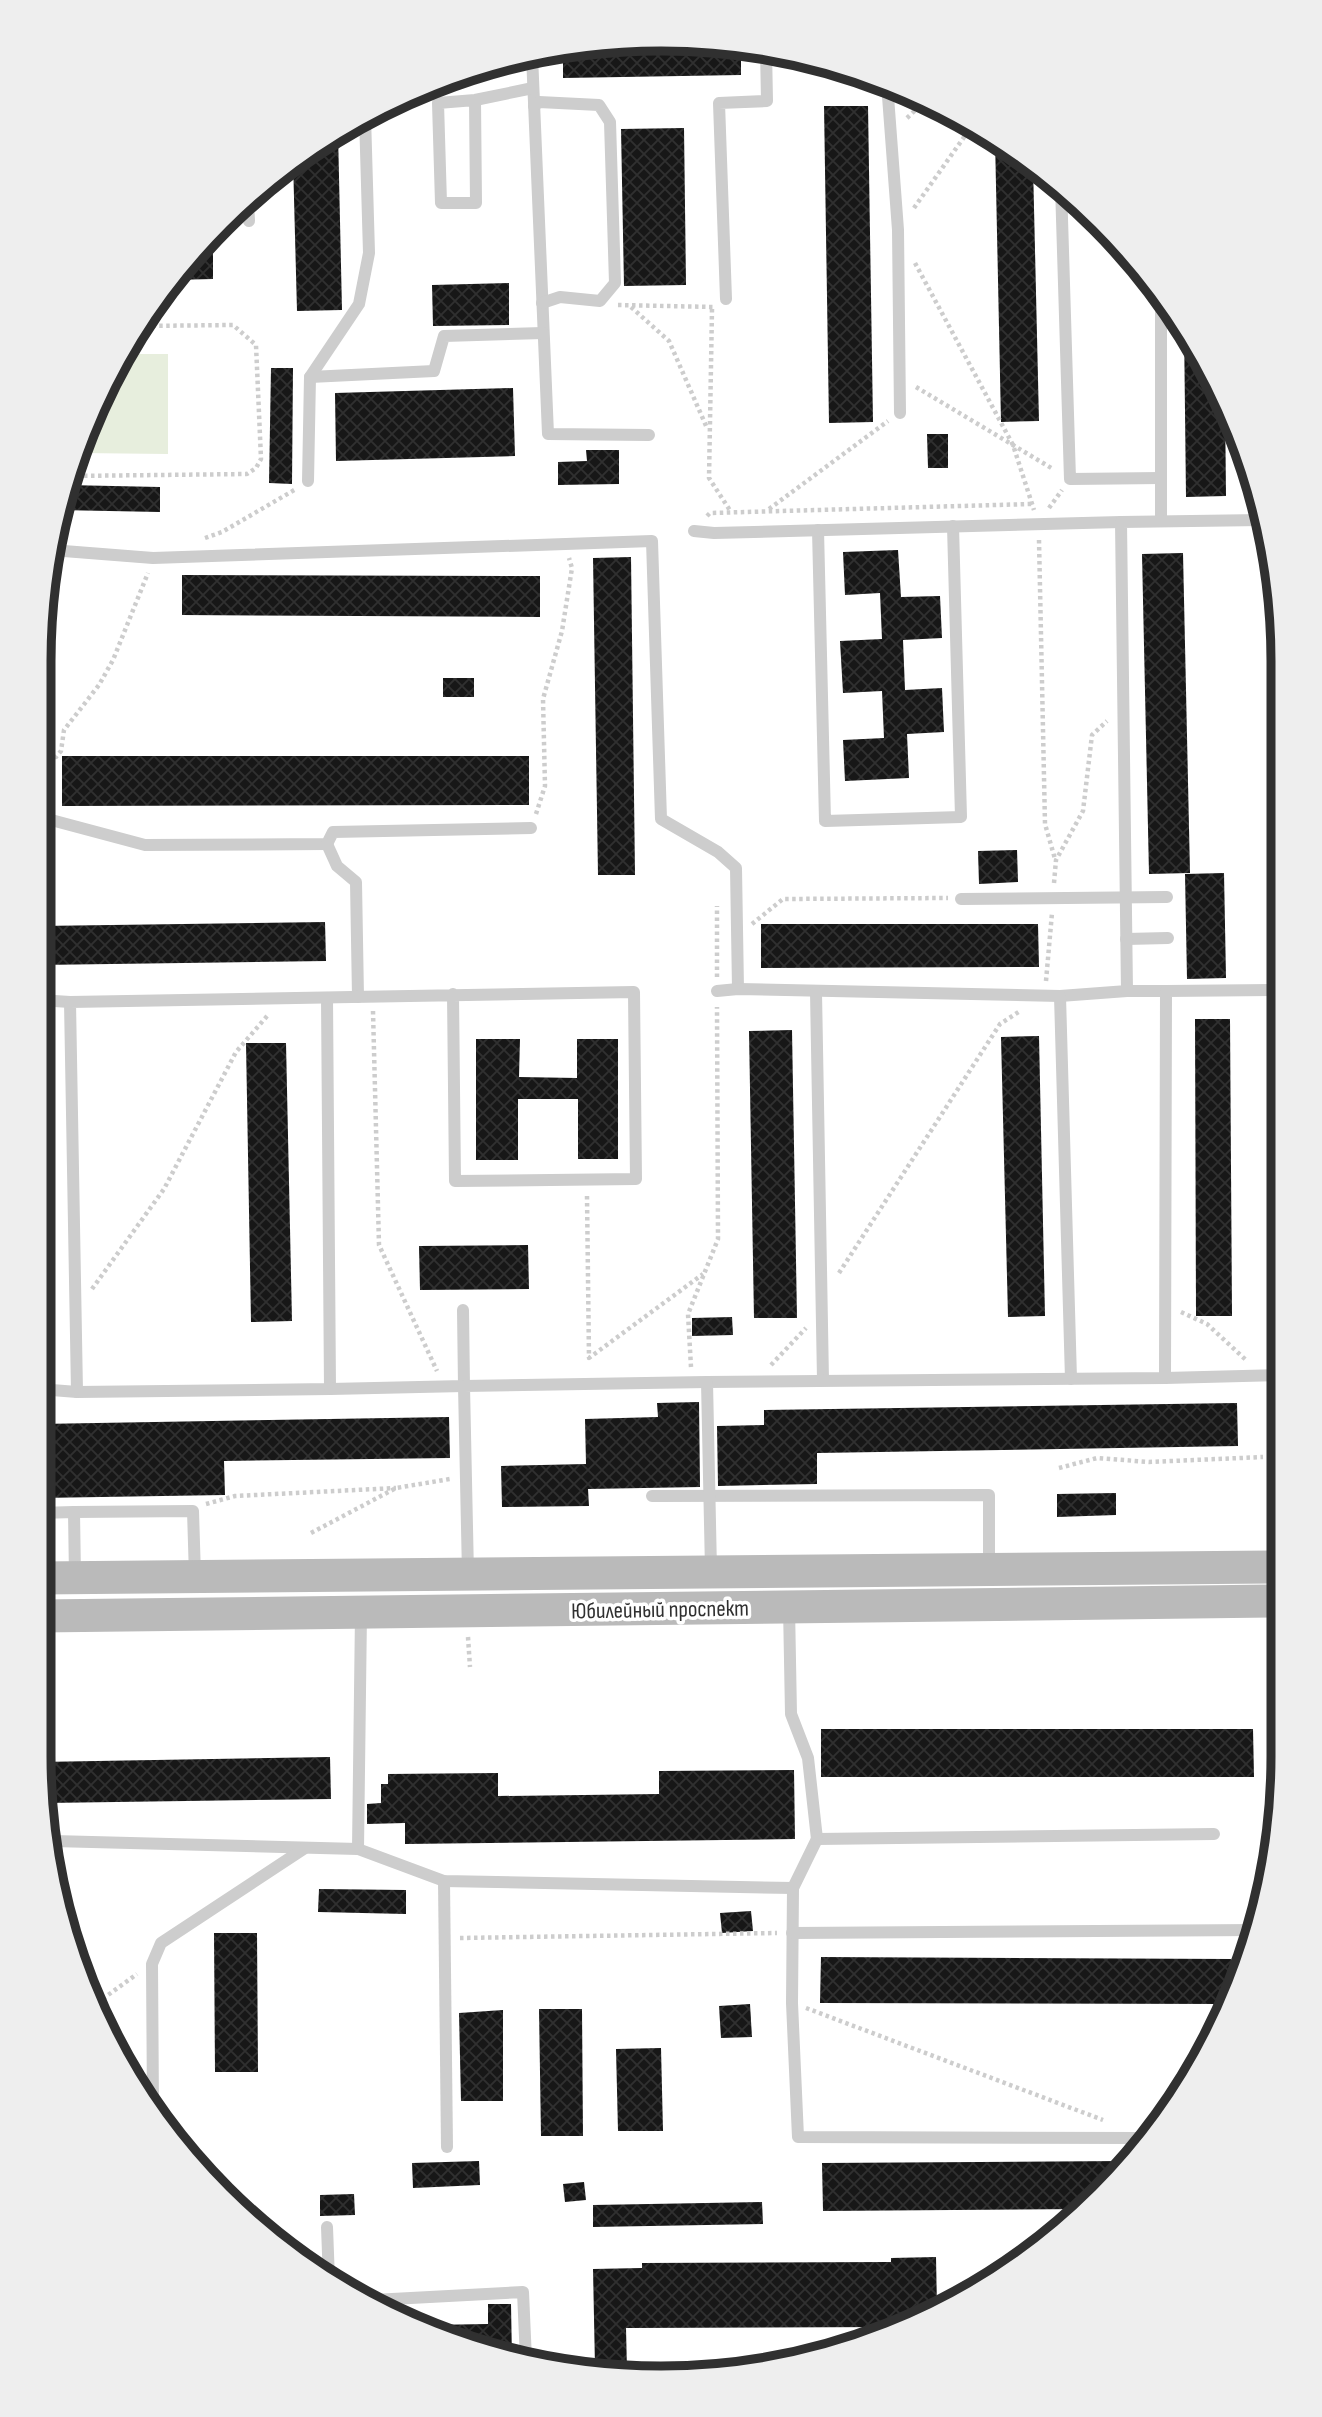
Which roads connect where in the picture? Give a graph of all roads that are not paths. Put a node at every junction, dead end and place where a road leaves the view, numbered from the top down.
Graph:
1 (766, 60) edge
2 (532, 65) edge
3 (533, 88) junction
4 (888, 94) edge
5 (475, 100) junction
6 (534, 106) junction
7 (365, 128) edge
8 (1061, 201) edge
9 (249, 211) edge
10 (249, 221) dead end
11 (726, 299) road end
12 (542, 303) junction
13 (1161, 312) edge
14 (543, 333) junction
15 (310, 377) junction
16 (900, 413) road end
17 (649, 435) dead end
18 (1161, 478) junction
19 (308, 481) road end
20 (1161, 520) junction
21 (1254, 520) edge
22 (1121, 522) junction
23 (953, 526) junction
24 (818, 530) junction
25 (694, 531) dead end
26 (61, 551) edge
27 (51, 820) edge
28 (531, 828) road end
29 (327, 844) junction
30 (1126, 897) junction
31 (1167, 897) dead end
32 (961, 899) road end
33 (1168, 938) dead end
34 (1126, 939) junction
35 (737, 989) junction
36 (1271, 990) edge
37 (717, 991) road end
38 (1127, 991) junction
39 (1166, 991) junction
40 (816, 992) junction
41 (453, 994) junction
42 (1060, 996) junction
43 (358, 997) junction
44 (327, 998) junction
45 (51, 1001) edge
46 (70, 1002) junction
47 (463, 1310) dead end
48 (1271, 1376) edge
49 (1166, 1378) junction
50 (1071, 1379) junction
51 (823, 1380) junction
52 (707, 1382) junction
53 (464, 1386) junction
54 (330, 1389) junction
55 (51, 1390) edge
56 (77, 1392) junction
57 (652, 1496) dead end
58 (712, 1496) junction
59 (74, 1512) junction
60 (51, 1513) edge
61 (1271, 1567) edge
62 (989, 1570) junction
63 (468, 1574) junction
64 (195, 1577) junction
65 (51, 1578) edge
66 (75, 1578) junction
67 (730, 1586) junction
68 (1271, 1601) edge
69 (789, 1607) junction
70 (361, 1612) junction
71 (51, 1616) edge
72 (1214, 1834) dead end
73 (817, 1839) junction
74 (57, 1841) edge
75 (305, 1848) junction
76 (358, 1849) junction
77 (444, 1881) junction
78 (793, 1888) junction
79 (1245, 1930) edge
80 (792, 1933) junction
81 (153, 2093) edge
82 (1136, 2138) edge
83 (447, 2147) dead end
84 (327, 2227) dead end
85 (329, 2267) edge
86 (384, 2299) edge
87 (526, 2351) edge

1 - 11 lane
2 - 3 lane
3 - 5 lane
3 - 6 lane
4 - 16 lane
5 - 5 lane
6 - 12 lane
6 - 12 lane
7 - 15 lane
8 - 18 lane
9 - 10 lane
12 - 14 lane
13 - 18 lane
14 - 15 lane
14 - 17 lane
15 - 19 lane
18 - 20 lane
20 - 21 lane
20 - 22 lane
22 - 23 lane
22 - 30 lane
23 - 24 lane
23 - 24 lane
24 - 25 lane
26 - 35 lane
27 - 29 lane
28 - 29 lane
29 - 43 lane
30 - 31 lane
30 - 32 lane
30 - 34 lane
33 - 34 lane
34 - 38 lane
35 - 37 lane
35 - 40 lane
36 - 39 lane
38 - 39 lane
38 - 42 lane
39 - 49 lane
40 - 42 lane
40 - 51 lane
41 - 41 lane
41 - 43 lane
42 - 50 lane
43 - 44 lane
44 - 46 lane
44 - 54 lane
45 - 46 lane
46 - 56 lane
47 - 53 lane
48 - 49 lane
49 - 50 lane
50 - 51 lane
51 - 52 lane
52 - 53 lane
52 - 58 lane
53 - 54 lane
53 - 63 lane
54 - 56 lane
55 - 56 lane
57 - 58 lane
58 - 62 lane
58 - 67 lane
59 - 60 lane
59 - 64 lane
59 - 66 lane
61 - 62 main road, Юбилейный проспект
62 - 67 main road, Юбилейный проспект
63 - 64 main road, Юбилейный проспект
63 - 67 main road, Юбилейный проспект
64 - 66 main road, Юбилейный проспект
65 - 66 main road, Юбилейный проспект
67 - 69 main road, Юбилейный проспект
67 - 70 main road, Юбилейный проспект
68 - 69 main road, Юбилейный проспект
69 - 73 lane
70 - 71 main road, Юбилейный проспект
70 - 76 lane
72 - 73 lane
73 - 78 lane
74 - 75 lane
75 - 76 lane
75 - 81 lane
76 - 77 lane
77 - 78 lane
77 - 83 lane
78 - 80 lane
79 - 80 lane
80 - 82 lane
84 - 85 lane
86 - 87 lane

